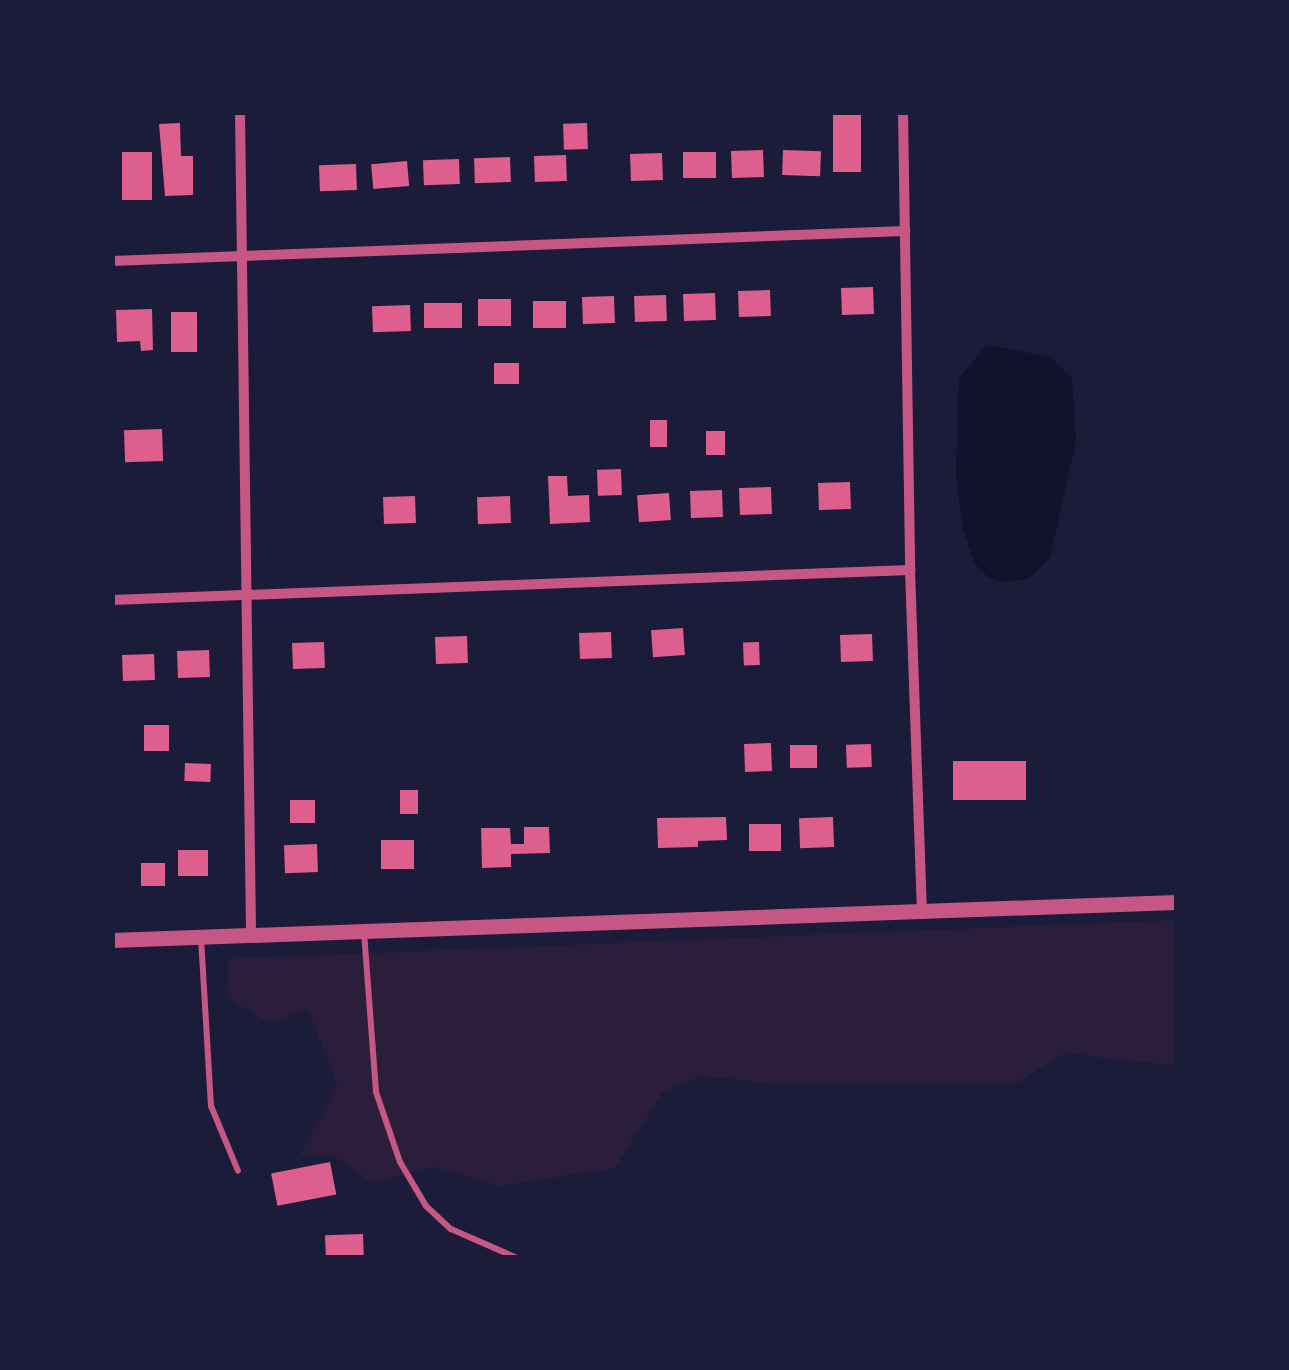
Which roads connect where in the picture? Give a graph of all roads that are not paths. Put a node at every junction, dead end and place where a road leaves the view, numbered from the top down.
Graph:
1 (240, 112) edge
2 (903, 112) edge
3 (906, 231) junction
4 (241, 257) junction
5 (112, 261) edge
6 (910, 570) junction
7 (249, 596) junction
8 (112, 600) edge
9 (1176, 902) edge
10 (922, 911) junction
11 (364, 931) junction
12 (251, 935) junction
13 (200, 937) junction
14 (112, 940) edge
15 (238, 1170) dead end
16 (518, 1258) edge

1 - 4 street
2 - 3 street
3 - 4 street
3 - 6 street
4 - 5 street
4 - 7 street
6 - 7 street
6 - 10 street
7 - 8 street
7 - 12 street
9 - 10 street
10 - 11 street
11 - 12 street
11 - 16 lane
12 - 13 street
13 - 14 street
13 - 15 lane

